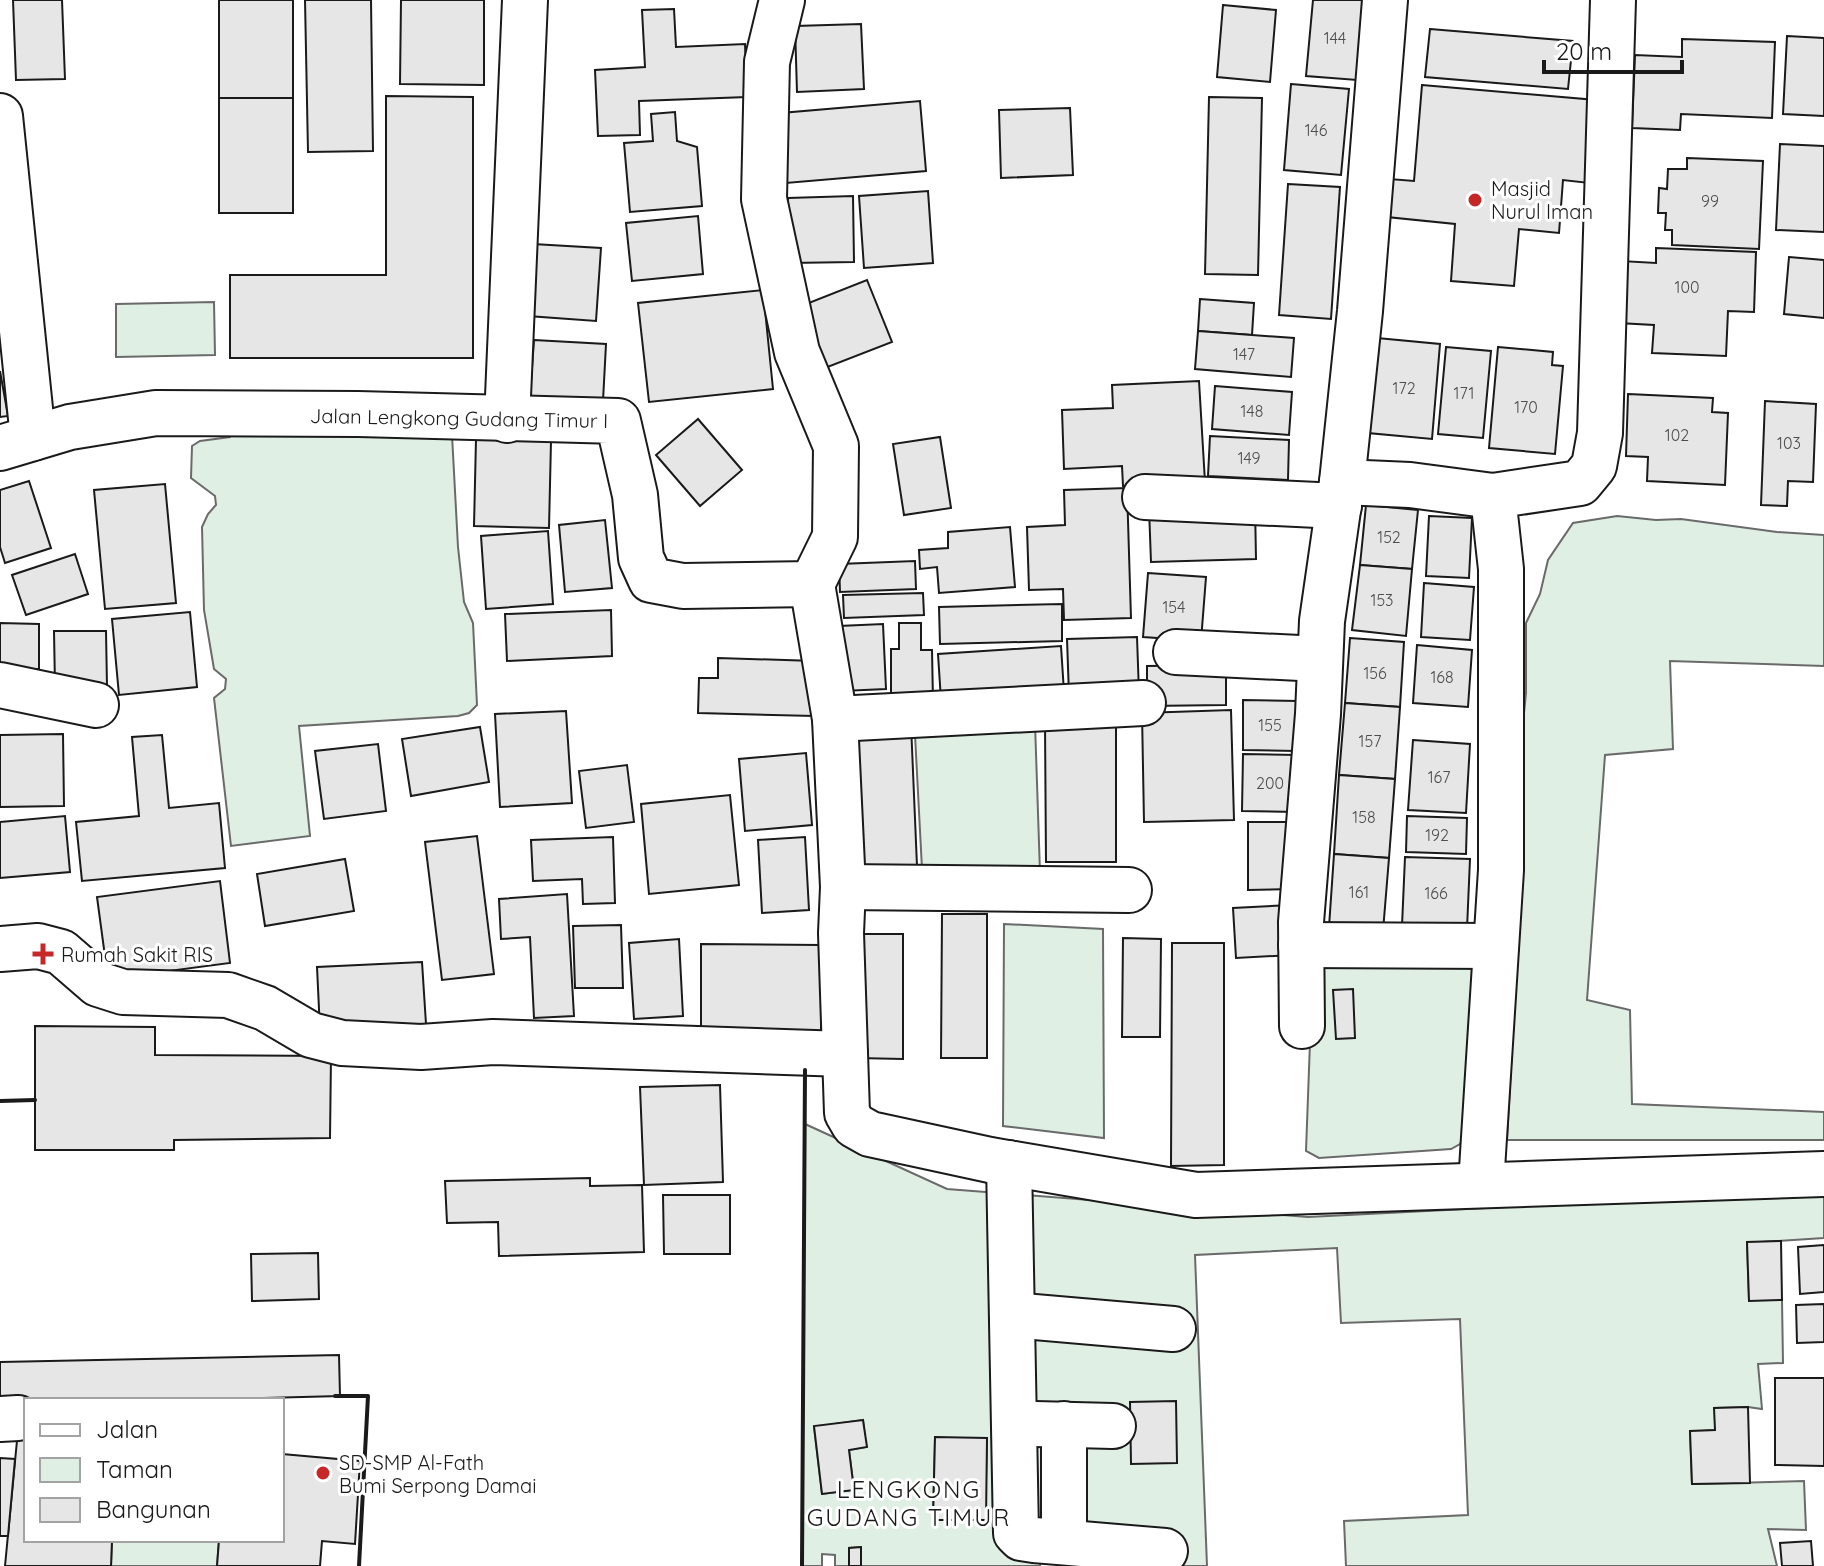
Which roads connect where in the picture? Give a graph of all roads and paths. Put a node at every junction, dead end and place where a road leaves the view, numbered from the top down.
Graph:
1 (525, 0) edge
2 (782, 0) edge
3 (1385, 0) edge
4 (1613, 0) edge
5 (0, 116) edge
6 (507, 420) junction
7 (17, 443) edge
8 (1340, 494) junction
9 (1493, 496) junction
10 (1145, 497) dead end
11 (812, 584) junction
12 (1176, 652) dead end
13 (1320, 659) junction
14 (0, 685) edge
15 (1143, 703) dead end
16 (96, 705) dead end
17 (835, 719) junction
18 (843, 887) junction
19 (1129, 890) dead end
20 (1301, 945) junction
21 (1496, 946) junction
22 (0, 949) edge
23 (1302, 1026) dead end
24 (845, 1054) junction
25 (1009, 1163) junction
26 (1824, 1174) edge
27 (1481, 1185) junction
28 (1012, 1315) junction
29 (1173, 1329) dead end
30 (1013, 1424) junction
31 (1064, 1424) junction
32 (1113, 1426) dead end
33 (1064, 1542) junction
34 (1165, 1551) dead end

1 - 6 street
2 - 11 street
3 - 8 street
4 - 9 street
5 - 7 street
6 - 7 street, Jalan Lengkong Gudang Timur I
6 - 11 street, Jalan Lengkong Gudang Timur I
8 - 9 street
8 - 10 street
8 - 13 street
9 - 21 street
11 - 17 street
12 - 13 street
13 - 20 street
14 - 16 street
15 - 17 street
17 - 18 street
18 - 19 street
18 - 24 street
20 - 21 street
20 - 23 street
21 - 27 street
22 - 24 street
24 - 25 street
25 - 27 street
25 - 28 street
26 - 27 street
28 - 29 street
28 - 30 street
30 - 31 street
30 - 33 street
31 - 32 street
31 - 33 street
33 - 34 street

